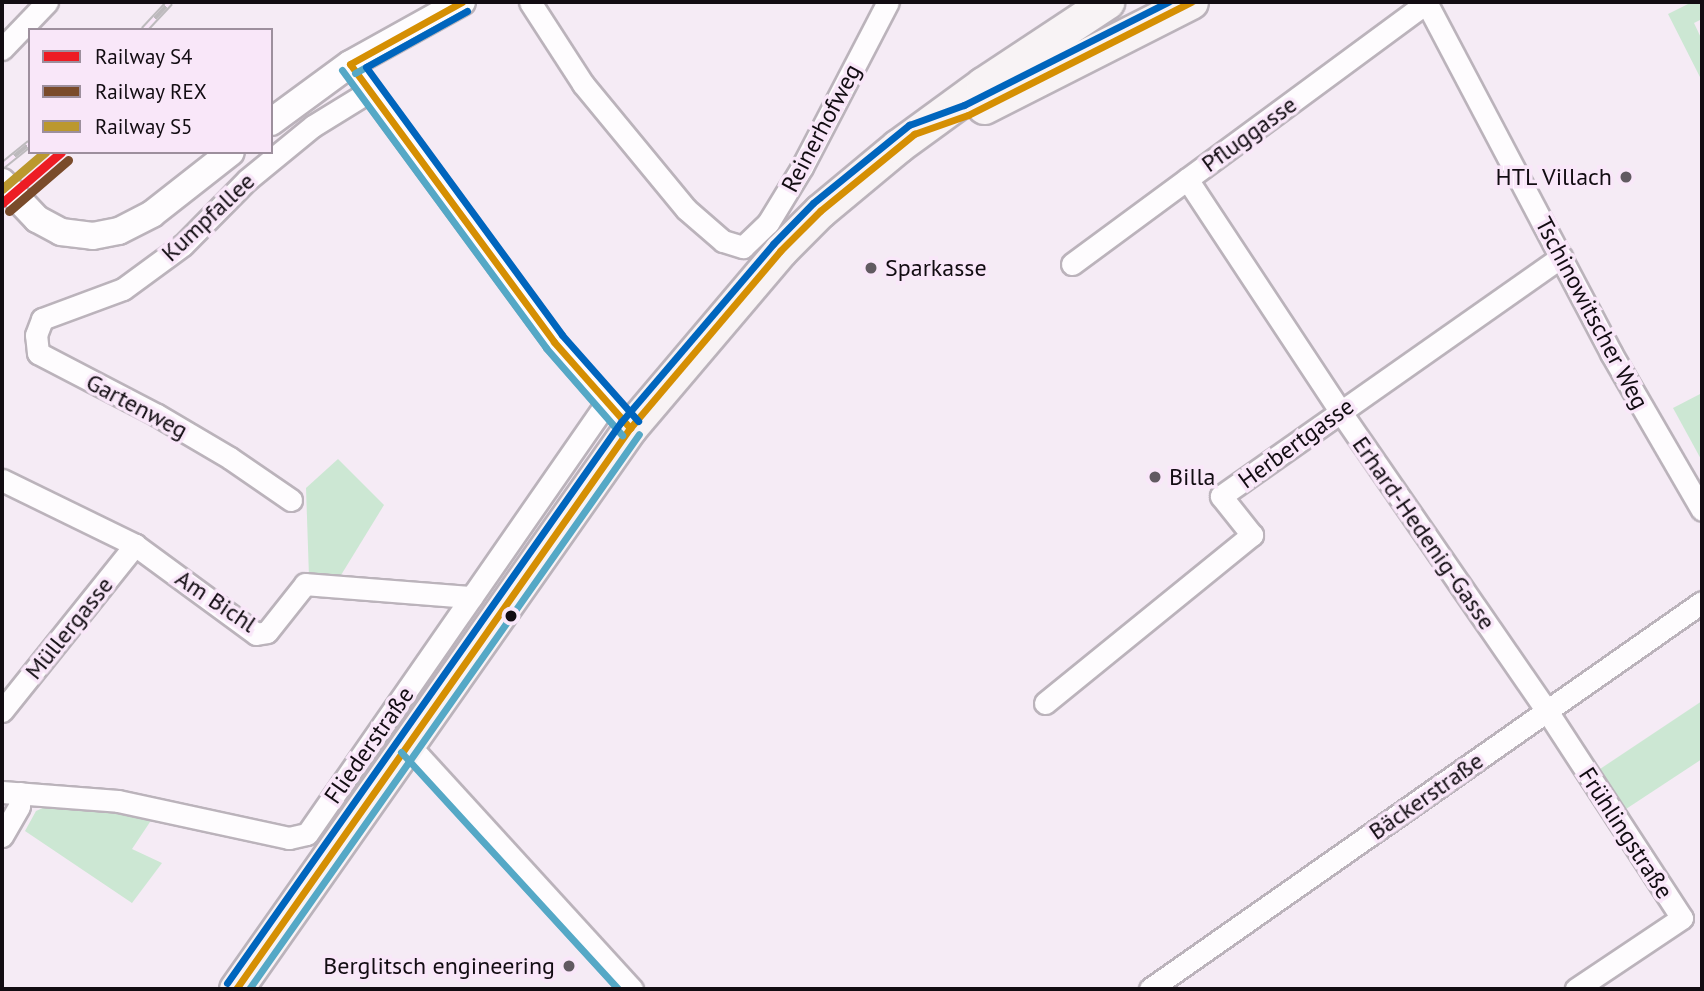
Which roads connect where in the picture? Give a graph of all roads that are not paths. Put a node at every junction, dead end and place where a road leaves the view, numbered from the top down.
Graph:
1 (47, 2) edge
2 (462, 2) edge
3 (530, 2) edge
4 (888, 2) edge
5 (1107, 2) edge
6 (1191, 2) edge
7 (1426, 3) edge
8 (2, 49) edge
9 (350, 64) junction
10 (370, 91) junction
11 (273, 121) edge
12 (914, 134) junction
13 (228, 154) edge
14 (1187, 179) junction
15 (2, 182) edge
16 (1560, 257) junction
17 (1072, 264) dead end
18 (73, 306) joint
19 (607, 402) junction
20 (1340, 411) junction
21 (630, 428) junction
22 (2, 480) edge
23 (291, 500) dead end
24 (1702, 510) edge
25 (135, 545) junction
26 (471, 597) junction
27 (1702, 603) edge
28 (1045, 703) dead end
29 (2, 711) edge
30 (1547, 711) junction
31 (409, 745) junction
32 (11, 792) edge
33 (2, 836) edge
34 (236, 989) edge
35 (632, 989) edge
36 (1150, 989) edge
37 (1576, 989) edge

1 - 8 street
2 - 9 street
3 - 4 street, Reinerhofweg
5 - 12 main road
6 - 12 main road
7 - 14 street, Pfluggasse
7 - 16 street, Tschinowitscher Weg
9 - 10 street
9 - 11 street
10 - 18 street, Kumpfallee
10 - 19 street
12 - 21 main road
13 - 15 street
14 - 17 street, Pfluggasse
14 - 20 street, Erhard-Hedenig-Gasse
16 - 20 street, Herbertgasse
16 - 24 street, Tschinowitscher Weg
18 - 23 street, Gartenweg
19 - 21 street
19 - 26 street, Fliederstraße
20 - 28 street, Herbertgasse
20 - 30 street, Erhard-Hedenig-Gasse
21 - 31 main road
22 - 25 street, Am Bichl
25 - 26 street, Am Bichl
25 - 29 street, Müllergasse
26 - 32 street, Fliederstraße
27 - 30 street, Bäckerstraße
30 - 36 street, Bäckerstraße
30 - 37 street, Frühlingstraße
31 - 34 main road
31 - 35 street
32 - 33 street

